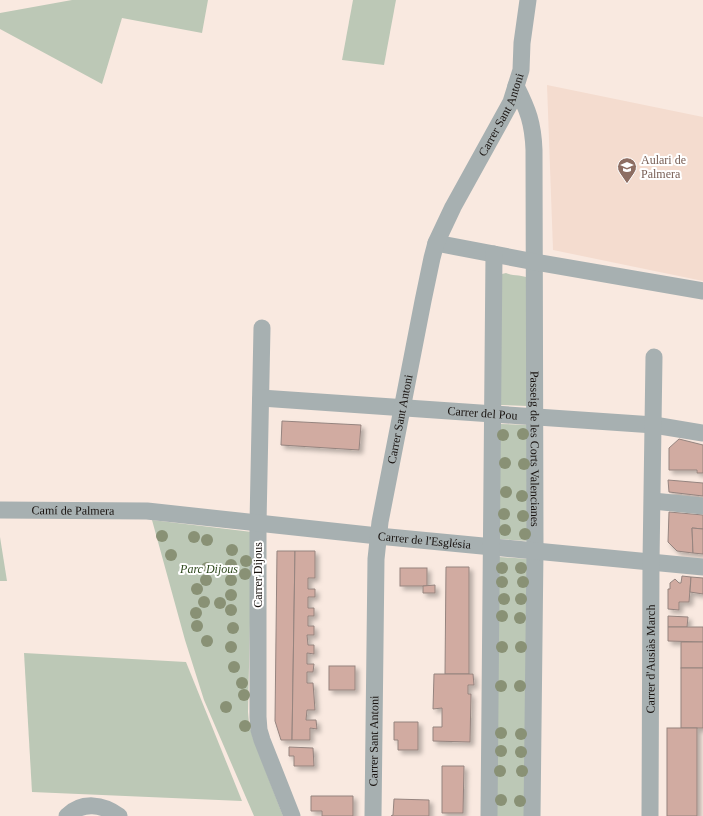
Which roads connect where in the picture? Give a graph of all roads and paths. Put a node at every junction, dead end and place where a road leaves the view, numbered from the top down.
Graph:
1 (528, 0) edge
2 (516, 86) junction
3 (436, 243) junction
4 (494, 254) junction
5 (535, 262) junction
6 (703, 291) edge
7 (262, 328) dead end
8 (654, 357) dead end
9 (261, 398) junction
10 (403, 407) junction
11 (493, 414) junction
12 (535, 417) junction
13 (654, 424) junction
14 (703, 432) edge
15 (653, 501) junction
16 (703, 506) edge
17 (0, 510) edge
18 (147, 511) joint
19 (258, 523) junction
20 (378, 536) junction
21 (492, 547) junction
22 (535, 550) junction
23 (651, 562) junction
24 (703, 567) edge
25 (67, 816) edge
26 (119, 816) edge
27 (292, 816) edge
28 (373, 816) edge
29 (489, 816) edge
30 (532, 816) edge
31 (650, 816) edge

1 - 2 street, Carrer Sant Antoni
2 - 3 street, Carrer Sant Antoni
2 - 5 street, Passeig de les Corts Valencianes
3 - 4 street
3 - 10 street, Carrer Sant Antoni
4 - 5 street
4 - 11 street
5 - 6 street
5 - 12 street, Passeig de les Corts Valencianes
7 - 9 street, Carrer Dijous
8 - 13 street, Carrer d'Ausiàs March
9 - 10 street, Carrer del Pou
9 - 19 street, Carrer Dijous
10 - 11 street, Carrer del Pou
10 - 20 street, Carrer Sant Antoni
11 - 12 street, Carrer del Pou
11 - 21 street
12 - 13 street, Carrer del Pou
12 - 22 street, Passeig de les Corts Valencianes
13 - 14 street, Carrer del Pou
13 - 15 street, Carrer d'Ausiàs March
15 - 16 street
15 - 23 street, Carrer d'Ausiàs March
17 - 18 street, Camí de Palmera
18 - 19 street, Carrer de l'Església
19 - 20 street, Carrer de l'Església
19 - 27 street, Carrer Dijous
20 - 21 street, Carrer de l'Església
20 - 28 street, Carrer Sant Antoni
21 - 22 street, Carrer de l'Església
21 - 29 street
22 - 23 street, Carrer de l'Església
22 - 30 street, Passeig de les Corts Valencianes
23 - 24 street, Carrer de l'Església
23 - 31 street, Carrer d'Ausiàs March
25 - 26 street

